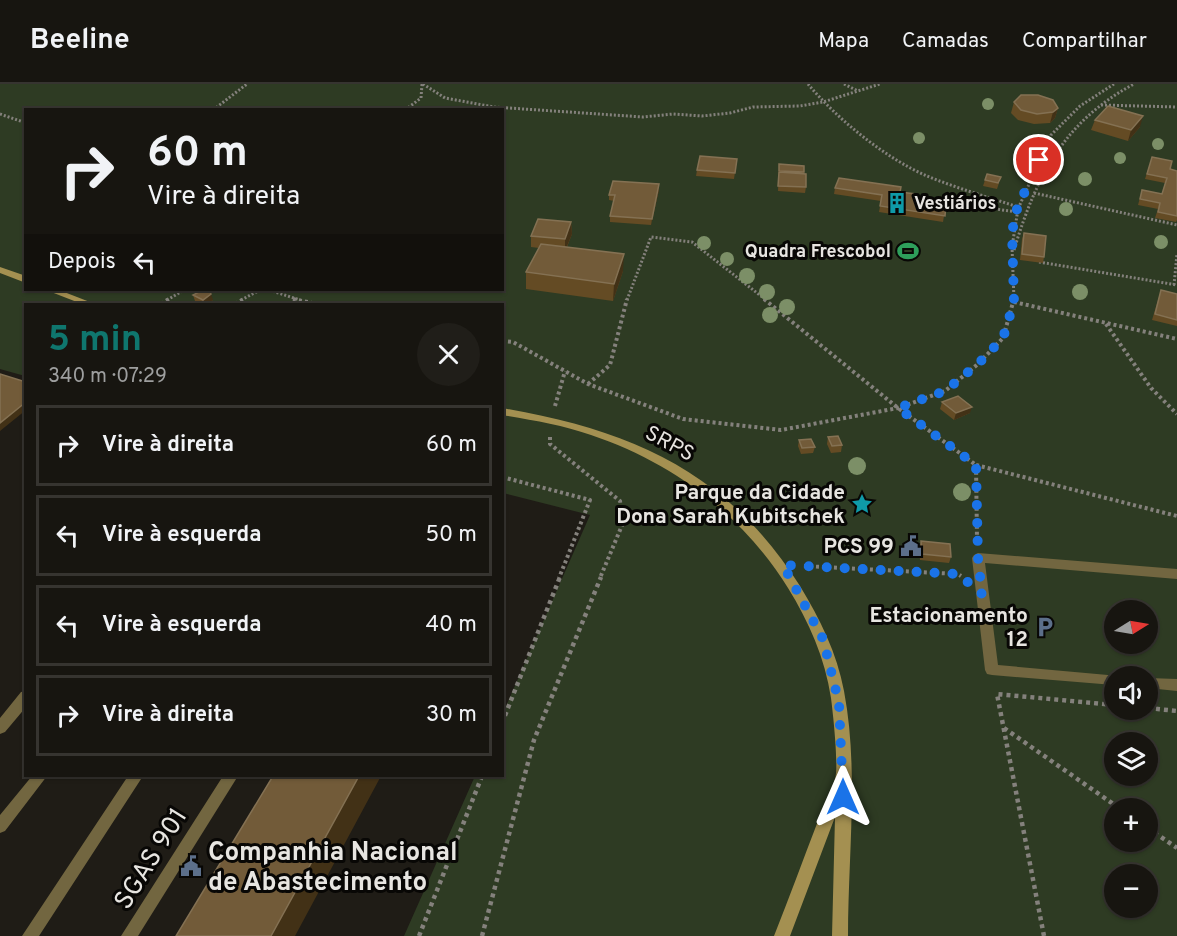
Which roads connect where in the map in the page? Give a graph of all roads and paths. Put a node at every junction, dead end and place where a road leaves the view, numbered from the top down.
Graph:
1 (422, 84) edge
2 (808, 84) edge
3 (844, 84) edge
4 (880, 84) edge
5 (1114, 84) edge
6 (1134, 84) edge
7 (244, 85) edge
8 (858, 91) junction
9 (823, 102) junction
10 (1101, 105) junction
11 (1177, 107) edge
12 (215, 108) edge
13 (408, 108) edge
14 (0, 114) edge
15 (24, 122) edge
16 (1034, 194) junction
17 (909, 197) edge
18 (1018, 209) junction
19 (1177, 225) edge
20 (1177, 255) edge
21 (1012, 257) junction
22 (1023, 259) edge
23 (1035, 261) edge
24 (0, 270) edge
25 (24, 279) edge
26 (1176, 285) edge
27 (54, 291) edge
28 (182, 291) edge
29 (258, 291) edge
30 (271, 291) edge
31 (1014, 302) junction
32 (87, 303) edge
33 (163, 303) edge
34 (238, 303) edge
35 (313, 303) edge
36 (1106, 323) junction
37 (1177, 339) edge
38 (504, 340) edge
39 (565, 371) junction
40 (588, 384) junction
41 (898, 408) junction
42 (504, 411) edge
43 (1177, 414) edge
44 (551, 420) junction
45 (976, 465) junction
46 (504, 478) edge
47 (1177, 516) edge
48 (978, 558) junction
49 (783, 565) junction
50 (1177, 574) edge
51 (982, 594) junction
52 (1104, 679) edge
53 (1158, 683) edge
54 (1177, 685) edge
55 (24, 698) edge
56 (1104, 704) edge
57 (1158, 709) edge
58 (1177, 711) edge
59 (504, 718) edge
60 (0, 728) edge
61 (1004, 728) junction
62 (844, 774) junction
63 (39, 777) edge
64 (135, 777) edge
65 (230, 777) edge
66 (482, 777) edge
67 (1105, 798) edge
68 (0, 826) edge
69 (1158, 835) edge
70 (1177, 848) edge
71 (30, 936) edge
72 (129, 936) edge
73 (419, 936) edge
74 (482, 936) edge
75 (782, 936) edge
76 (840, 936) edge
77 (1044, 936) edge

1 - 9 path
1 - 13 path
2 - 9 path
3 - 8 path
4 - 8 path
5 - 18 path
6 - 10 path
7 - 12 path
8 - 9 path
9 - 18 path
10 - 11 path
10 - 16 path
14 - 15 path
16 - 19 path
16 - 21 path
17 - 18 path
18 - 21 path
20 - 26 path
21 - 22 path
21 - 31 path
23 - 26 path
24 - 25 main road
27 - 32 main road
28 - 33 path
29 - 34 path
30 - 35 path
31 - 36 path
31 - 41 path
36 - 37 path
36 - 43 path
38 - 39 path
39 - 40 path
39 - 44 path
40 - 41 path
40 - 41 path
41 - 45 path
42 - 44 main road, SRPS
44 - 49 main road, SRPS
44 - 74 path
45 - 47 path
45 - 48 path
46 - 59 path
48 - 50 lane
48 - 51 lane
49 - 51 path
49 - 62 main road, SRPS
51 - 52 lane
53 - 54 lane
55 - 60 lane
56 - 61 path
57 - 58 path
61 - 67 path
61 - 77 path
62 - 75 main road, SRPS
62 - 76 main road, SRPS
63 - 68 lane
64 - 71 lane
65 - 72 lane, SGAS 901
66 - 73 path
69 - 70 path

